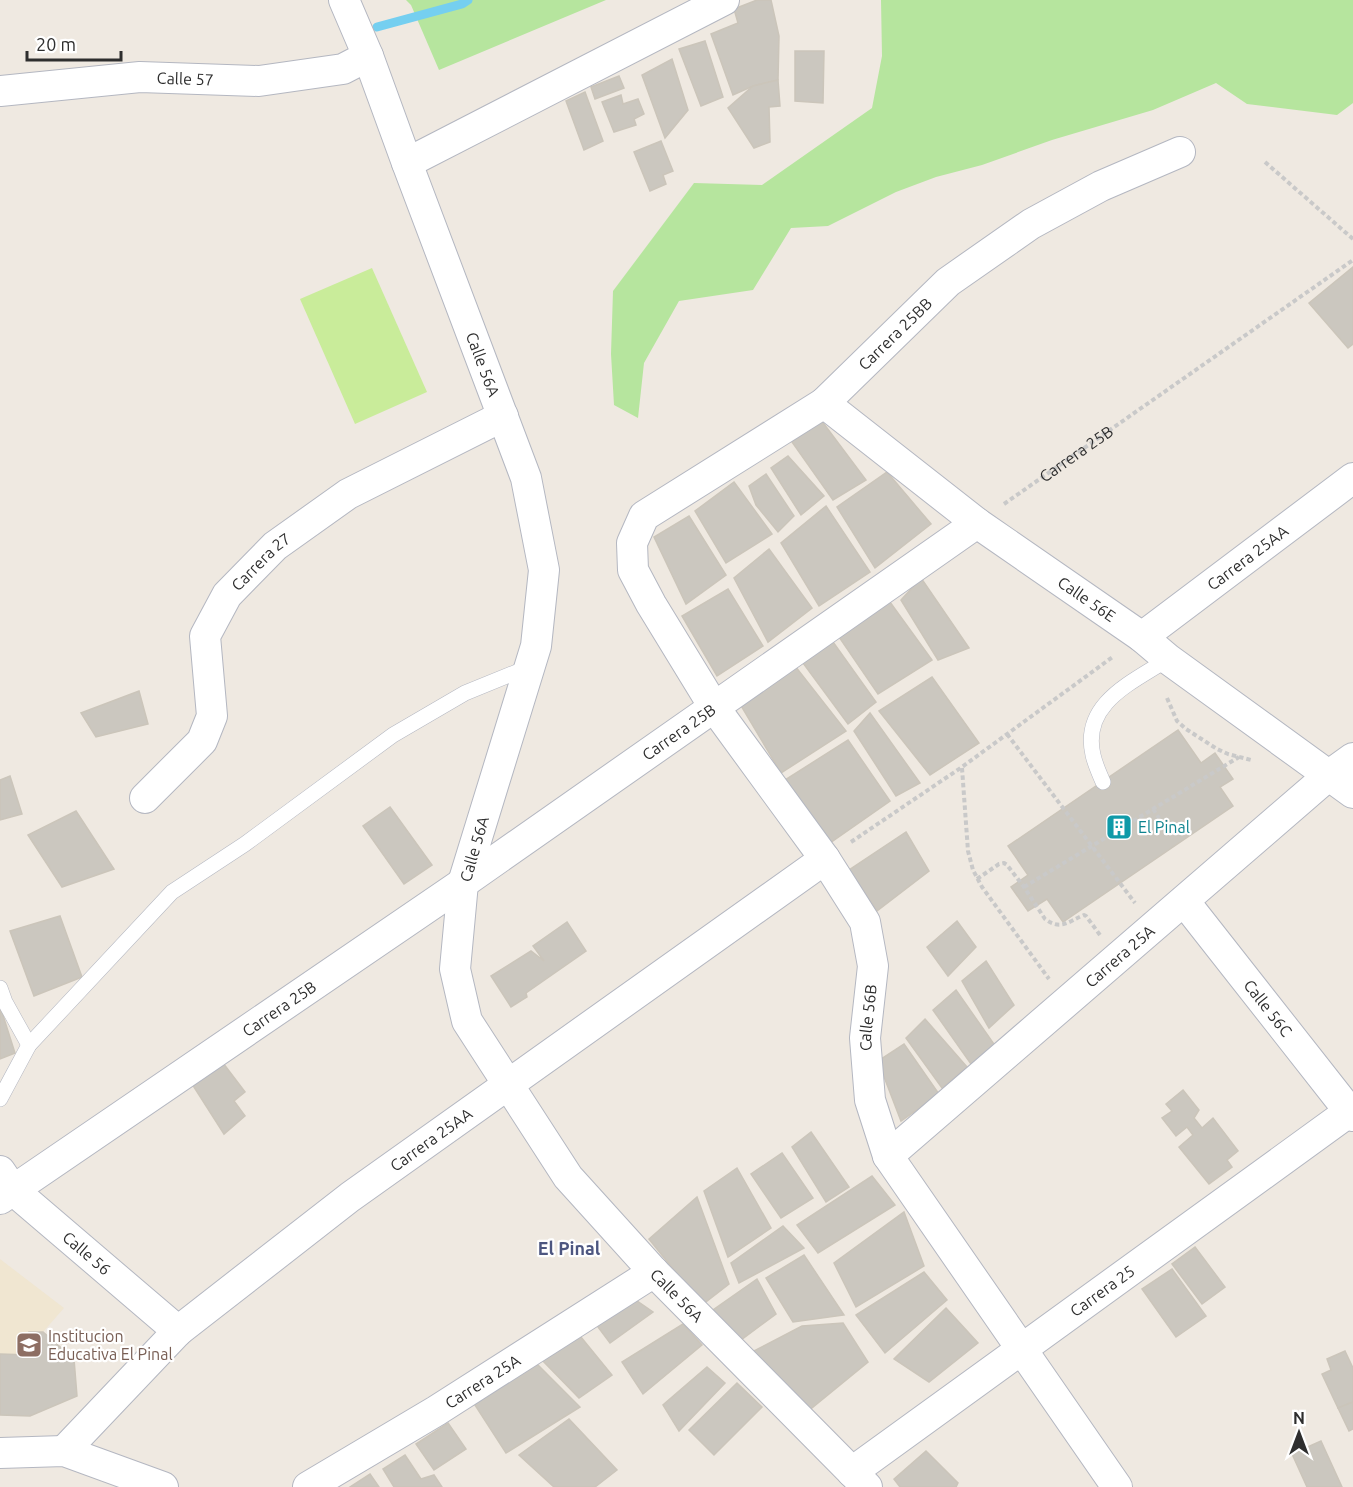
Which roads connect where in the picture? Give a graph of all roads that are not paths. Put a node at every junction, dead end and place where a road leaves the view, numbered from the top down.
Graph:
1 (344, 0) edge
2 (723, 0) edge
3 (368, 56) junction
4 (0, 91) edge
5 (1180, 152) dead end
6 (407, 163) junction
7 (824, 403) junction
8 (503, 416) junction
9 (1353, 478) edge
10 (977, 523) junction
11 (632, 543) joint
12 (1142, 637) junction
13 (1159, 665) junction
14 (530, 667) junction
15 (714, 707) junction
16 (1353, 758) edge
17 (1328, 776) junction
18 (1103, 782) dead end
19 (1353, 793) edge
20 (145, 798) dead end
21 (825, 859) junction
22 (463, 883) junction
23 (1184, 902) junction
24 (0, 988) edge
25 (29, 1045) junction
26 (508, 1084) junction
27 (0, 1099) edge
28 (1352, 1112) edge
29 (888, 1156) junction
30 (4, 1186) edge
31 (654, 1272) junction
32 (178, 1331) junction
33 (1022, 1348) junction
34 (64, 1451) junction
35 (0, 1453) edge
36 (859, 1479) edge
37 (163, 1487) edge
38 (308, 1487) edge
39 (1117, 1487) edge

1 - 3 street, Calle 56A
2 - 6 street
3 - 4 street, Calle 57
3 - 6 street, Calle 56A
5 - 7 street, Carrera 25BB
6 - 8 street, Calle 56A
7 - 10 street, Calle 56E
7 - 11 street, Carrera 25BB
8 - 14 street, Calle 56A
8 - 20 street, Carrera 27
9 - 12 street, Carrera 25AA
10 - 12 street, Calle 56E
10 - 15 street, Carrera 25B
11 - 15 street, Calle 56B
12 - 13 street, Calle 56E
13 - 17 street, Calle 56E
13 - 18 lane
14 - 22 street, Calle 56A
14 - 25 lane
15 - 21 street, Calle 56B
15 - 22 street, Carrera 25B
16 - 17 street, Carrera 25A
17 - 19 street, Calle 56E
17 - 23 street, Carrera 25A
21 - 26 street, Carrera 25AA
21 - 29 street, Calle 56B
22 - 26 street, Calle 56A
22 - 30 street, Carrera 25B
23 - 28 street, Calle 56C
23 - 29 street, Carrera 25A
24 - 25 lane
25 - 27 lane
26 - 31 street, Calle 56A
26 - 32 street, Carrera 25AA
28 - 33 street, Carrera 25
29 - 33 street, Calle 56B
30 - 32 street, Calle 56
31 - 36 street, Calle 56A
31 - 38 street, Carrera 25A
32 - 34 street, Carrera 25AA
33 - 36 street, Carrera 25
33 - 39 street, Calle 56B
34 - 35 street
34 - 37 street

